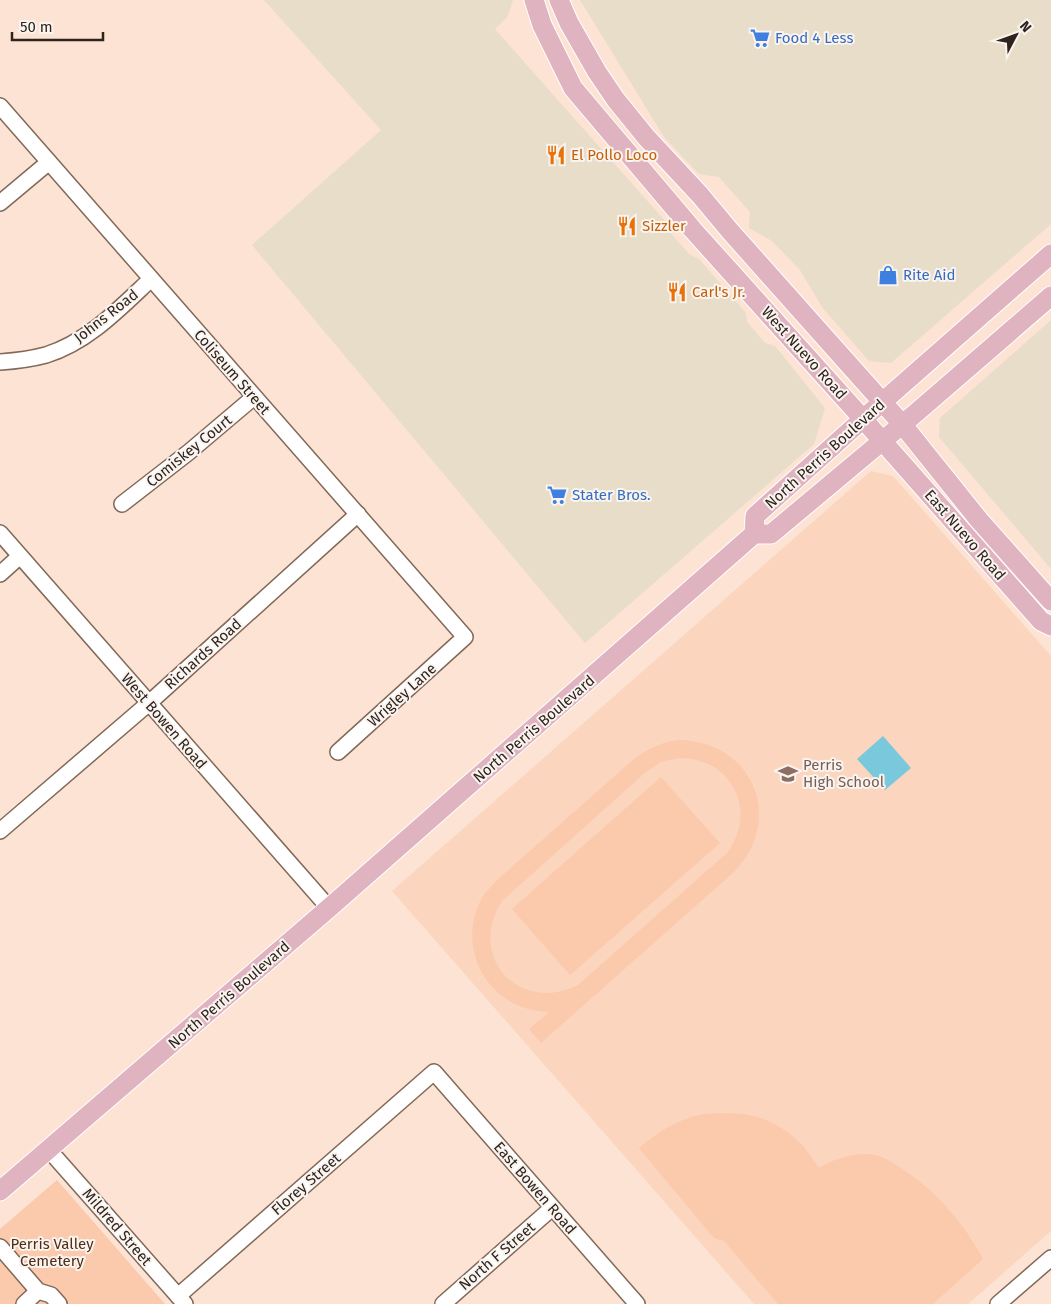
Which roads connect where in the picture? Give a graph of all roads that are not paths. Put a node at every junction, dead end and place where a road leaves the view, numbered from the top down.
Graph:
1 (534, 0) edge
2 (559, 0) edge
3 (573, 88) junction
4 (0, 106) edge
5 (646, 137) junction
6 (49, 162) junction
7 (0, 203) edge
8 (1051, 254) edge
9 (151, 279) junction
10 (1051, 296) edge
11 (0, 362) edge
12 (254, 397) junction
13 (882, 402) junction
14 (863, 419) junction
15 (902, 424) junction
16 (882, 441) junction
17 (122, 504) dead end
18 (358, 514) junction
19 (0, 533) edge
20 (754, 534) junction
21 (20, 556) junction
22 (0, 574) edge
23 (1051, 601) edge
24 (1051, 626) edge
25 (466, 637) joint
26 (149, 703) junction
27 (338, 752) dead end
28 (0, 831) edge
29 (330, 908) junction
30 (434, 1072) joint
31 (49, 1150) junction
32 (0, 1192) edge
33 (552, 1208) junction
34 (0, 1247) edge
35 (1051, 1258) edge
36 (38, 1291) junction
37 (182, 1300) edge
38 (24, 1304) edge
39 (59, 1304) edge
40 (442, 1304) edge
41 (636, 1304) edge
42 (998, 1304) edge

1 - 3 main road, West Nuevo Road
2 - 5 main road, West Nuevo Road
3 - 5 main road
3 - 14 main road, West Nuevo Road
4 - 6 street, Coliseum Street
5 - 13 main road, West Nuevo Road
6 - 7 street
6 - 9 street, Coliseum Street
8 - 13 main road, North Perris Boulevard
9 - 11 street, Johns Road
9 - 12 street, Coliseum Street
10 - 15 main road, North Perris Boulevard
12 - 17 street, Comiskey Court
12 - 18 street, Coliseum Street
13 - 14 main road, North Perris Boulevard
13 - 15 main road, West Nuevo Road
14 - 16 main road, West Nuevo Road
14 - 20 main road, North Perris Boulevard
15 - 16 main road, North Perris Boulevard
15 - 23 main road, East Nuevo Road
16 - 20 main road, North Perris Boulevard
16 - 24 main road, East Nuevo Road
18 - 25 street, Coliseum Street
18 - 26 street, Richards Road
19 - 21 street, West Bowen Road
20 - 29 main road, North Perris Boulevard
21 - 22 street
21 - 26 street, West Bowen Road
25 - 27 street, Wrigley Lane
26 - 28 street, Richards Road
26 - 29 street, West Bowen Road
29 - 31 main road, North Perris Boulevard
30 - 33 street, East Bowen Road
30 - 37 street, Florey Street
31 - 32 main road, North Perris Boulevard
31 - 37 street, Mildred Street
33 - 40 street, North F Street
33 - 41 street, East Bowen Road
34 - 36 street
35 - 42 street
36 - 38 street
36 - 39 street

